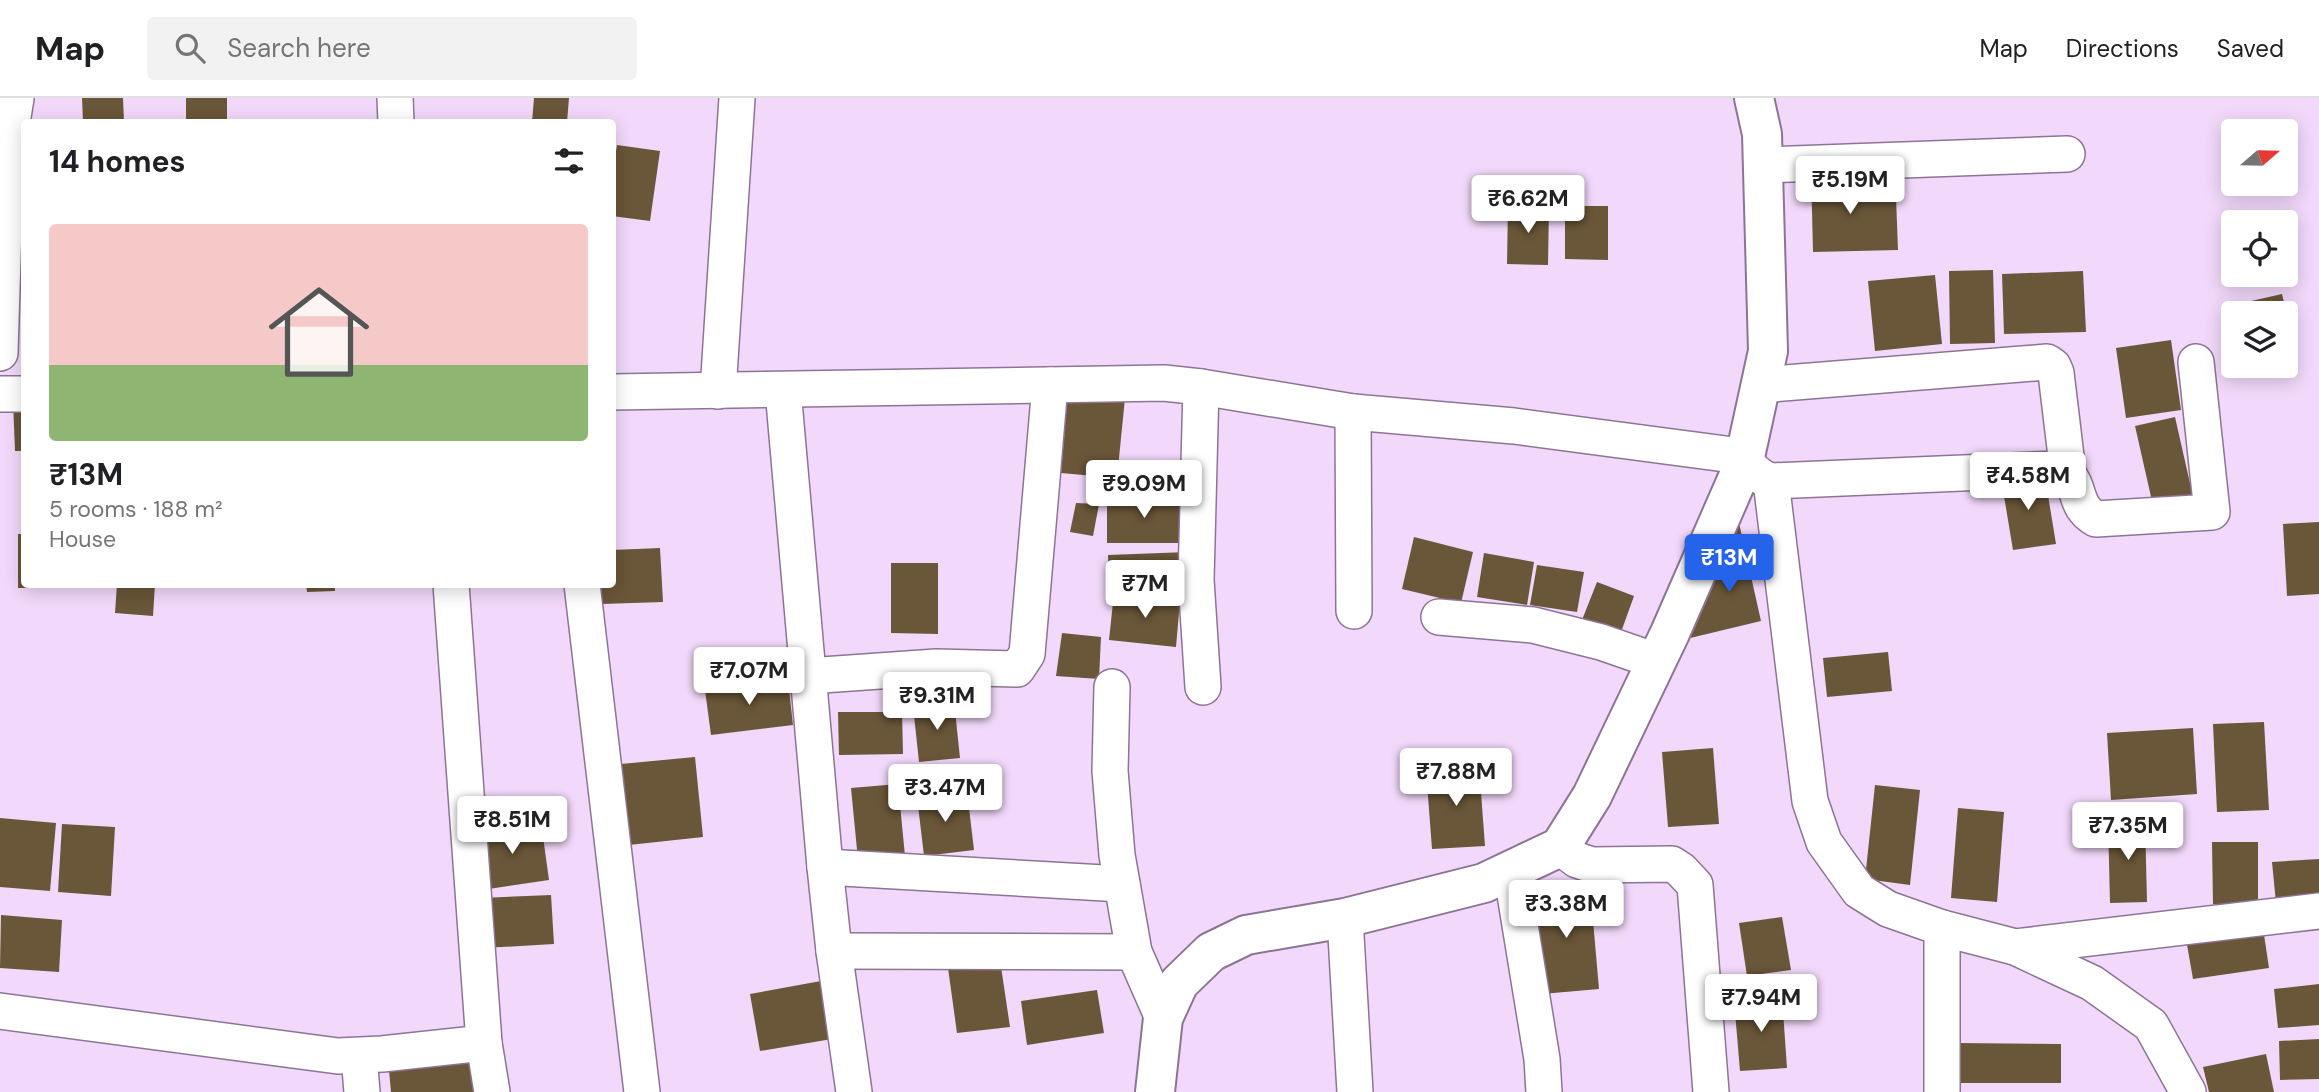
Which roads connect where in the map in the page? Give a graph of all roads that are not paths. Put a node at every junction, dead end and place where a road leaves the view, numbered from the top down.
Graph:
1 (16, 98) edge
2 (395, 98) edge
3 (737, 98) edge
4 (1754, 98) edge
5 (396, 119) edge
6 (2067, 154) dead end
7 (15, 161) edge
8 (1763, 165) junction
9 (0, 353) edge
10 (2196, 362) dead end
11 (1050, 385) junction
12 (1760, 385) junction
13 (1200, 387) junction
14 (783, 390) junction
15 (718, 391) junction
16 (616, 392) edge
17 (0, 394) edge
18 (21, 394) edge
19 (1353, 412) junction
20 (1758, 472) junction
21 (2068, 473) junction
22 (451, 588) edge
23 (582, 588) edge
24 (1354, 611) dead end
25 (1439, 617) dead end
26 (1656, 661) junction
27 (808, 676) junction
28 (1112, 687) dead end
29 (1203, 687) dead end
30 (1560, 847) junction
31 (825, 867) junction
32 (1511, 870) junction
33 (1122, 884) junction
34 (2319, 911) edge
35 (1345, 918) junction
36 (1942, 928) junction
37 (2015, 947) junction
38 (834, 951) junction
39 (1134, 952) junction
40 (0, 1011) edge
41 (1163, 1018) junction
42 (484, 1043) junction
43 (359, 1056) junction
44 (362, 1092) edge
45 (492, 1092) edge
46 (642, 1092) edge
47 (854, 1092) edge
48 (1155, 1092) edge
49 (1355, 1092) edge
50 (1544, 1092) edge
51 (1711, 1092) edge
52 (1942, 1092) edge
53 (2188, 1092) edge

1 - 7 street
2 - 5 street
3 - 15 street
4 - 8 street
6 - 8 street
7 - 9 street
8 - 12 street
10 - 21 street
11 - 13 street
11 - 14 street
11 - 27 street
12 - 20 street
12 - 21 street
13 - 19 street
13 - 29 street
14 - 15 street
14 - 27 street
15 - 16 street
17 - 18 street
19 - 20 street
19 - 24 street
20 - 21 street
20 - 26 street
20 - 36 street
22 - 42 street
23 - 46 street
25 - 26 street
26 - 30 street
27 - 31 street
28 - 33 street
30 - 32 street
30 - 51 street
31 - 33 street
31 - 38 street
32 - 35 street
32 - 50 street
33 - 39 street
34 - 37 street
35 - 41 street
35 - 49 street
36 - 37 street
36 - 52 street
37 - 53 street
38 - 39 street
38 - 47 street
39 - 41 street
40 - 43 street
41 - 48 street
42 - 43 street
42 - 45 street
43 - 44 street

